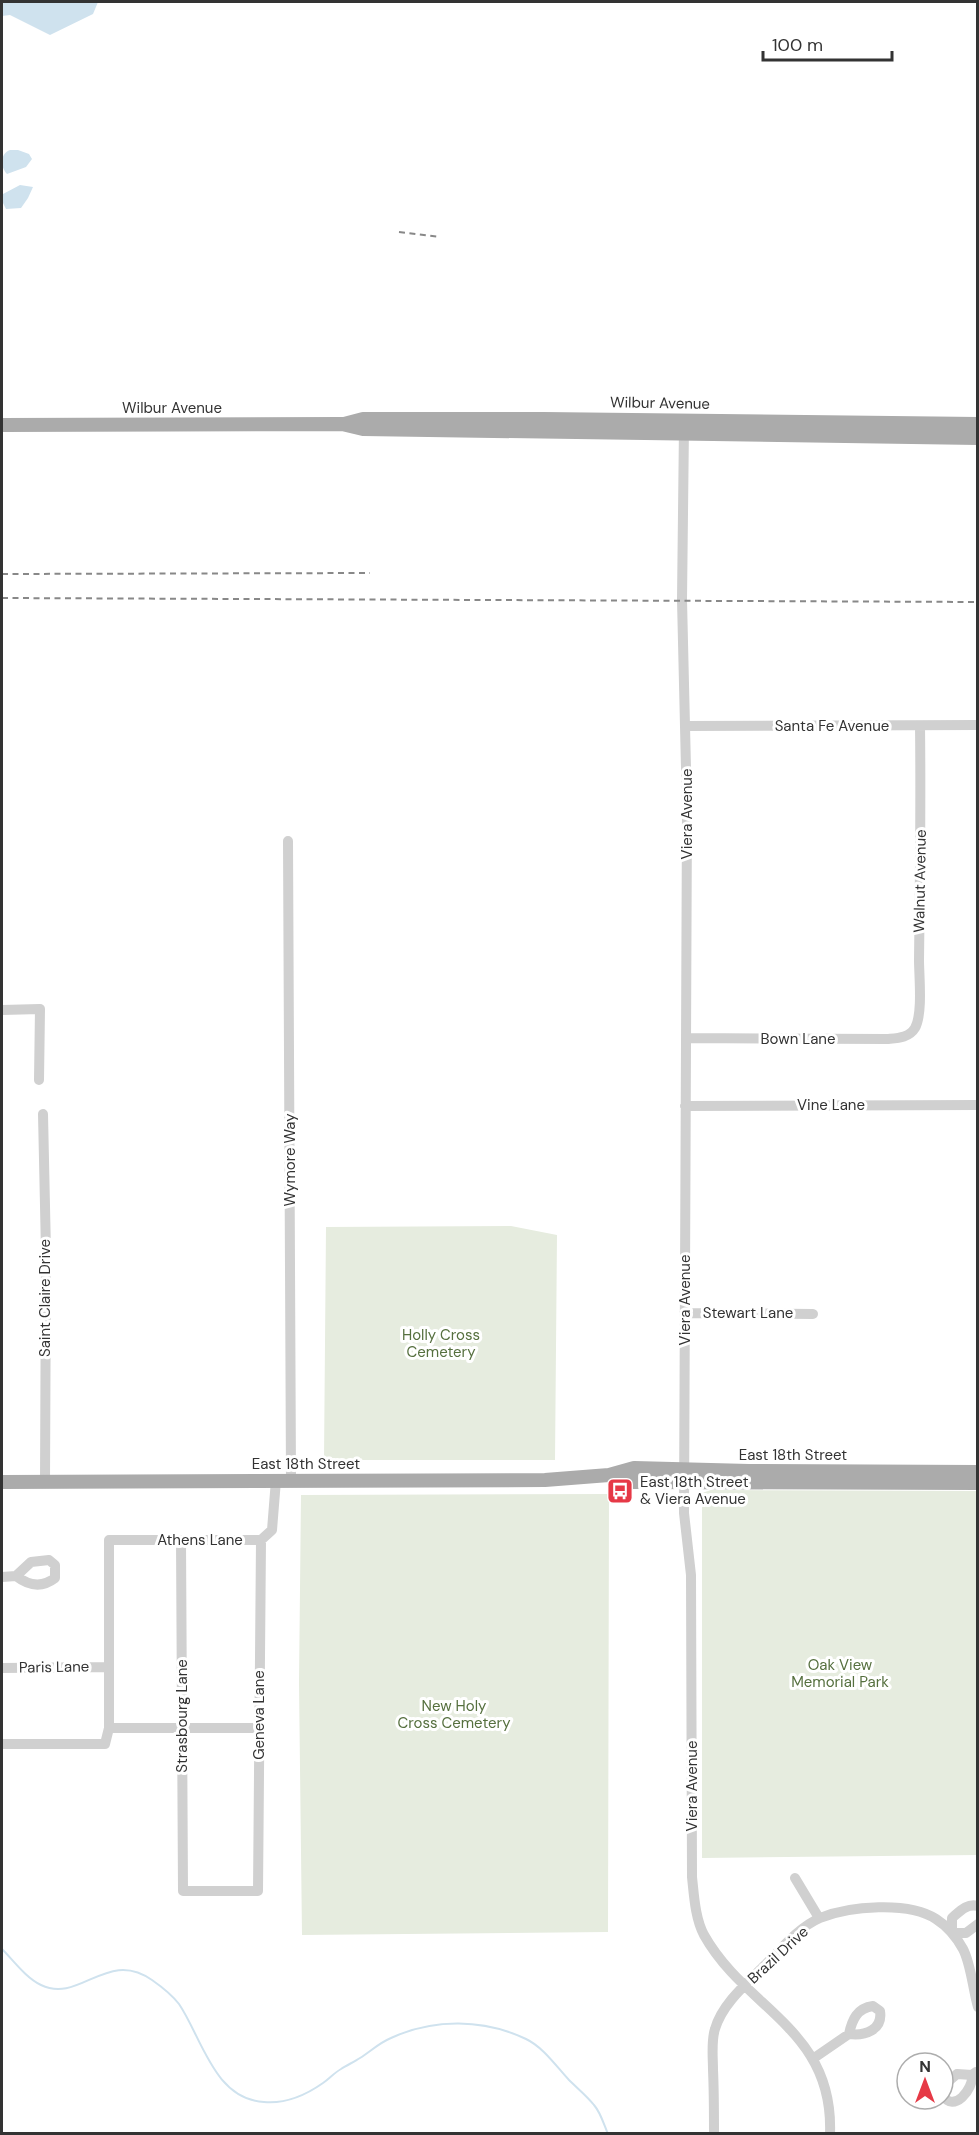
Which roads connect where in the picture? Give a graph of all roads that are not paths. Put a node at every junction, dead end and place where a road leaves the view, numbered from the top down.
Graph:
1 (978, 424) edge
2 (2, 425) edge
3 (684, 427) junction
4 (922, 430) junction
5 (978, 438) edge
6 (978, 725) edge
7 (686, 726) junction
8 (920, 726) junction
9 (288, 841) dead end
10 (2, 1010) edge
11 (910, 1034) joint
12 (686, 1038) junction
13 (39, 1080) dead end
14 (978, 1105) edge
15 (685, 1106) junction
16 (43, 1114) dead end
17 (684, 1313) junction
18 (813, 1314) dead end
19 (978, 1472) edge
20 (685, 1476) junction
21 (276, 1480) junction
22 (291, 1480) junction
23 (2, 1482) edge
24 (45, 1482) junction
25 (978, 1483) edge
26 (181, 1540) junction
27 (261, 1540) junction
28 (16, 1576) dead end
29 (2, 1577) edge
30 (108, 1667) junction
31 (2, 1668) edge
32 (109, 1728) junction
33 (182, 1728) junction
34 (259, 1728) junction
35 (2, 1744) edge
36 (795, 1878) dead end
37 (258, 1891) joint
38 (978, 1906) edge
39 (819, 1918) junction
40 (978, 1924) edge
41 (952, 1933) junction
42 (746, 1985) junction
43 (978, 2007) edge
44 (849, 2034) dead end
45 (814, 2058) junction
46 (975, 2073) edge
47 (955, 2076) edge
48 (955, 2102) edge
49 (714, 2133) edge
50 (830, 2133) edge

1 - 4 main road, Wilbur Avenue
2 - 3 main road, Wilbur Avenue
3 - 4 main road, Wilbur Avenue
3 - 7 street, Viera Avenue
4 - 5 main road, Wilbur Avenue
6 - 8 street, Santa Fe Avenue
7 - 8 street, Santa Fe Avenue
7 - 12 street, Viera Avenue
8 - 11 street, Walnut Avenue
9 - 22 street, Wymore Way
10 - 13 street
11 - 12 street, Bown Lane
12 - 15 street, Viera Avenue
14 - 15 street, Vine Lane
15 - 17 street, Viera Avenue
16 - 24 street, Saint Claire Drive
17 - 18 street, Stewart Lane
17 - 20 street, Viera Avenue
19 - 20 main road, East 18th Street
20 - 22 main road, East 18th Street
20 - 25 main road, East 18th Street
20 - 42 street, Viera Avenue
21 - 22 main road, East 18th Street
21 - 24 main road, East 18th Street
21 - 27 street, Athens Lane
23 - 24 main road, East 18th Street
26 - 27 street, Athens Lane
26 - 30 street, Athens Lane
26 - 33 street, Strasbourg Lane
27 - 34 street, Geneva Lane
28 - 29 street
30 - 31 street, Paris Lane
30 - 32 street
32 - 33 street
32 - 35 street
33 - 34 street
33 - 37 street, Strasbourg Lane
34 - 37 street, Geneva Lane
36 - 39 street
38 - 41 street
39 - 41 street, Brazil Drive
39 - 42 street, Brazil Drive
40 - 41 street
41 - 43 street, Brazil Drive
42 - 45 street, Viera Avenue
42 - 49 street, Brazil Drive
44 - 45 street
45 - 50 street, Viera Avenue
46 - 47 street
46 - 48 street

